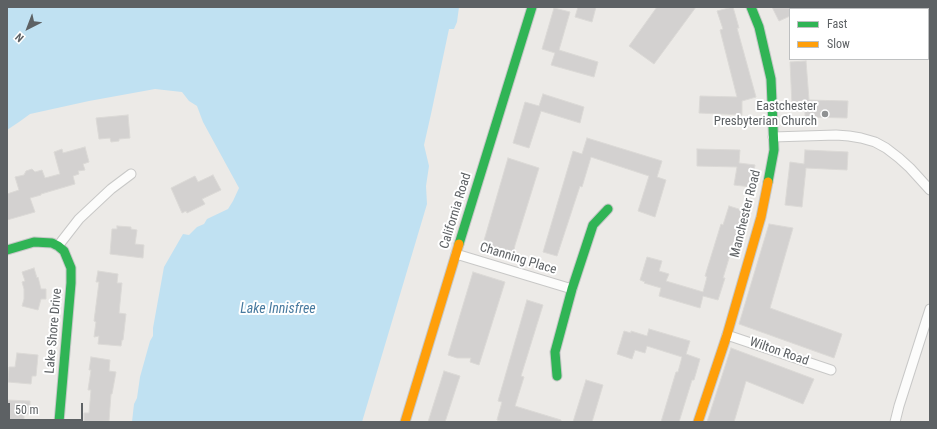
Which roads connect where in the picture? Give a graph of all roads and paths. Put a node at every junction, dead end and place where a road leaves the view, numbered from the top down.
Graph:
1 (532, 7) edge
2 (751, 7) edge
3 (773, 137) junction
4 (131, 174) dead end
5 (930, 190) edge
6 (608, 209) dead end
7 (58, 246) junction
8 (7, 250) edge
9 (456, 254) junction
10 (572, 289) junction
11 (930, 309) edge
12 (727, 335) junction
13 (831, 370) dead end
14 (557, 376) dead end
15 (59, 422) edge
16 (405, 422) edge
17 (698, 422) edge
18 (895, 422) edge

1 - 9 street, California Road
2 - 3 street, Manchester Road
3 - 5 street
3 - 12 street, Manchester Road
4 - 7 street
6 - 10 street
7 - 8 street
7 - 15 street, Lake Shore Drive
9 - 10 street, Channing Place
9 - 16 street, California Road
10 - 14 street
11 - 18 street
12 - 13 street, Wilton Road
12 - 17 street, Manchester Road

